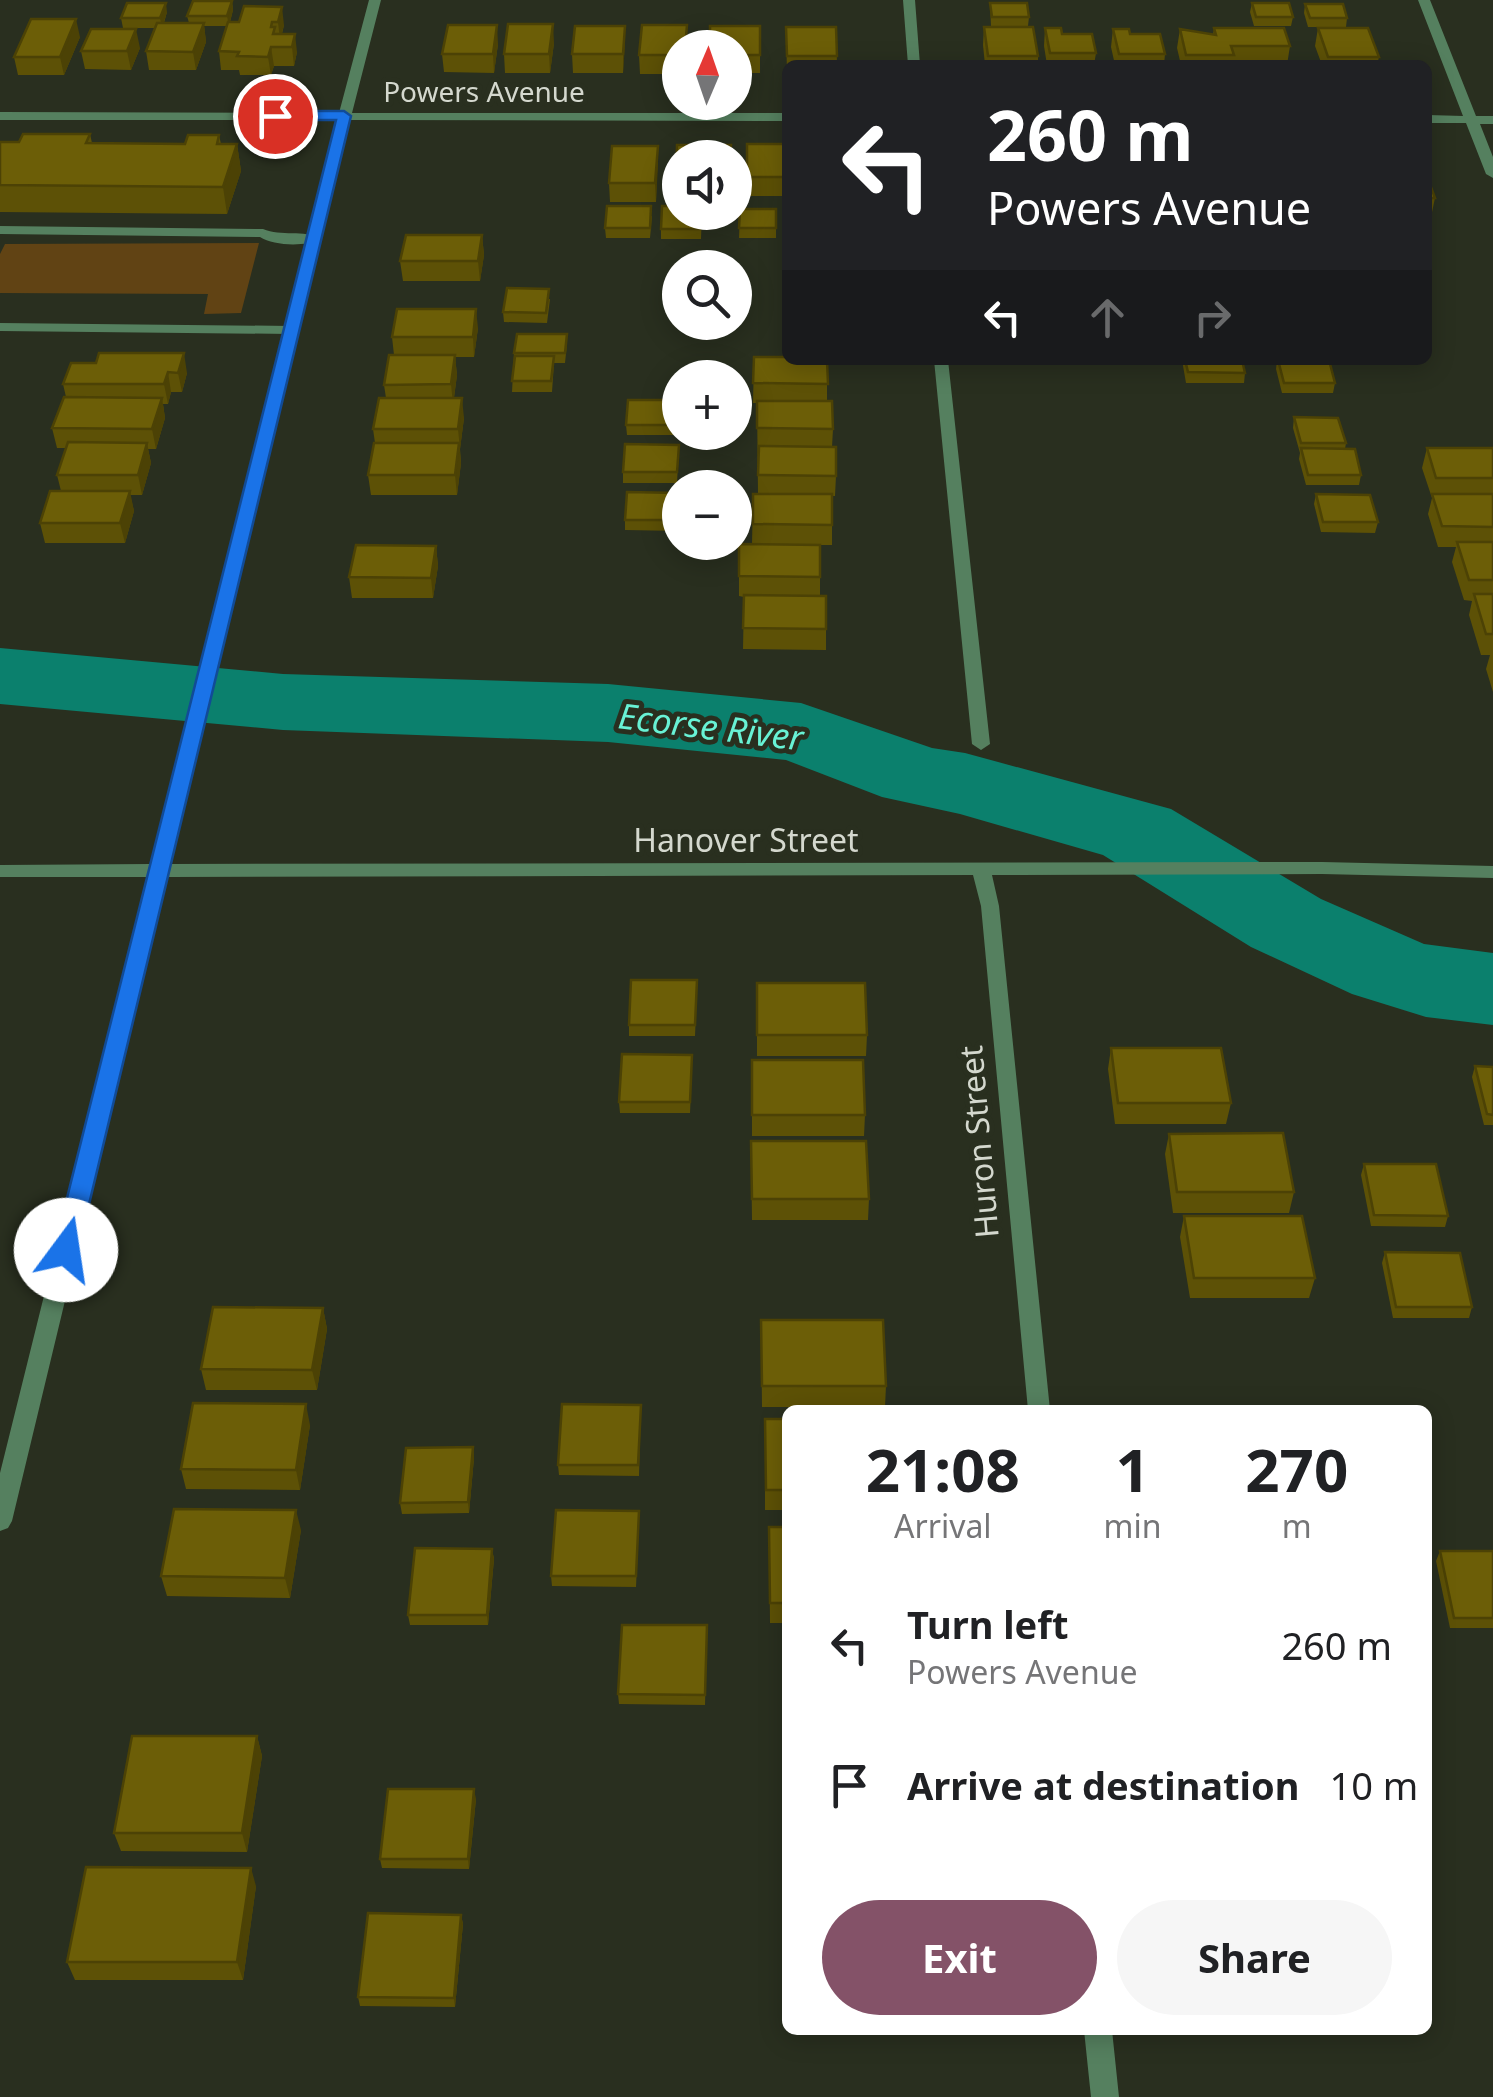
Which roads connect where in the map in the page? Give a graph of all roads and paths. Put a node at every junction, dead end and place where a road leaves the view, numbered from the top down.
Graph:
1 (376, 0) edge
2 (908, 0) edge
3 (1424, 0) edge
4 (914, 60) edge
5 (0, 116) edge
6 (344, 116) junction
7 (782, 117) edge
8 (1432, 120) edge
9 (1470, 120) junction
10 (1493, 120) edge
11 (1493, 174) edge
12 (0, 230) edge
13 (313, 240) junction
14 (0, 327) edge
15 (292, 330) junction
16 (942, 365) edge
17 (981, 744) dead end
18 (980, 868) junction
19 (0, 871) edge
20 (159, 872) junction
21 (1493, 872) edge
22 (1039, 1405) edge
23 (0, 1521) edge
24 (1099, 2035) edge
25 (1105, 2097) edge

1 - 6 street
2 - 4 street
3 - 9 street
5 - 6 street, Powers Avenue
6 - 7 street, Powers Avenue
6 - 13 street
8 - 9 street
9 - 10 street
9 - 11 street
12 - 13 street
13 - 15 street
14 - 15 street
15 - 20 street
16 - 17 street
18 - 20 street, Hanover Street
18 - 21 street, Hanover Street
18 - 22 street, Huron Street
19 - 20 street, Hanover Street
20 - 23 street
24 - 25 street

